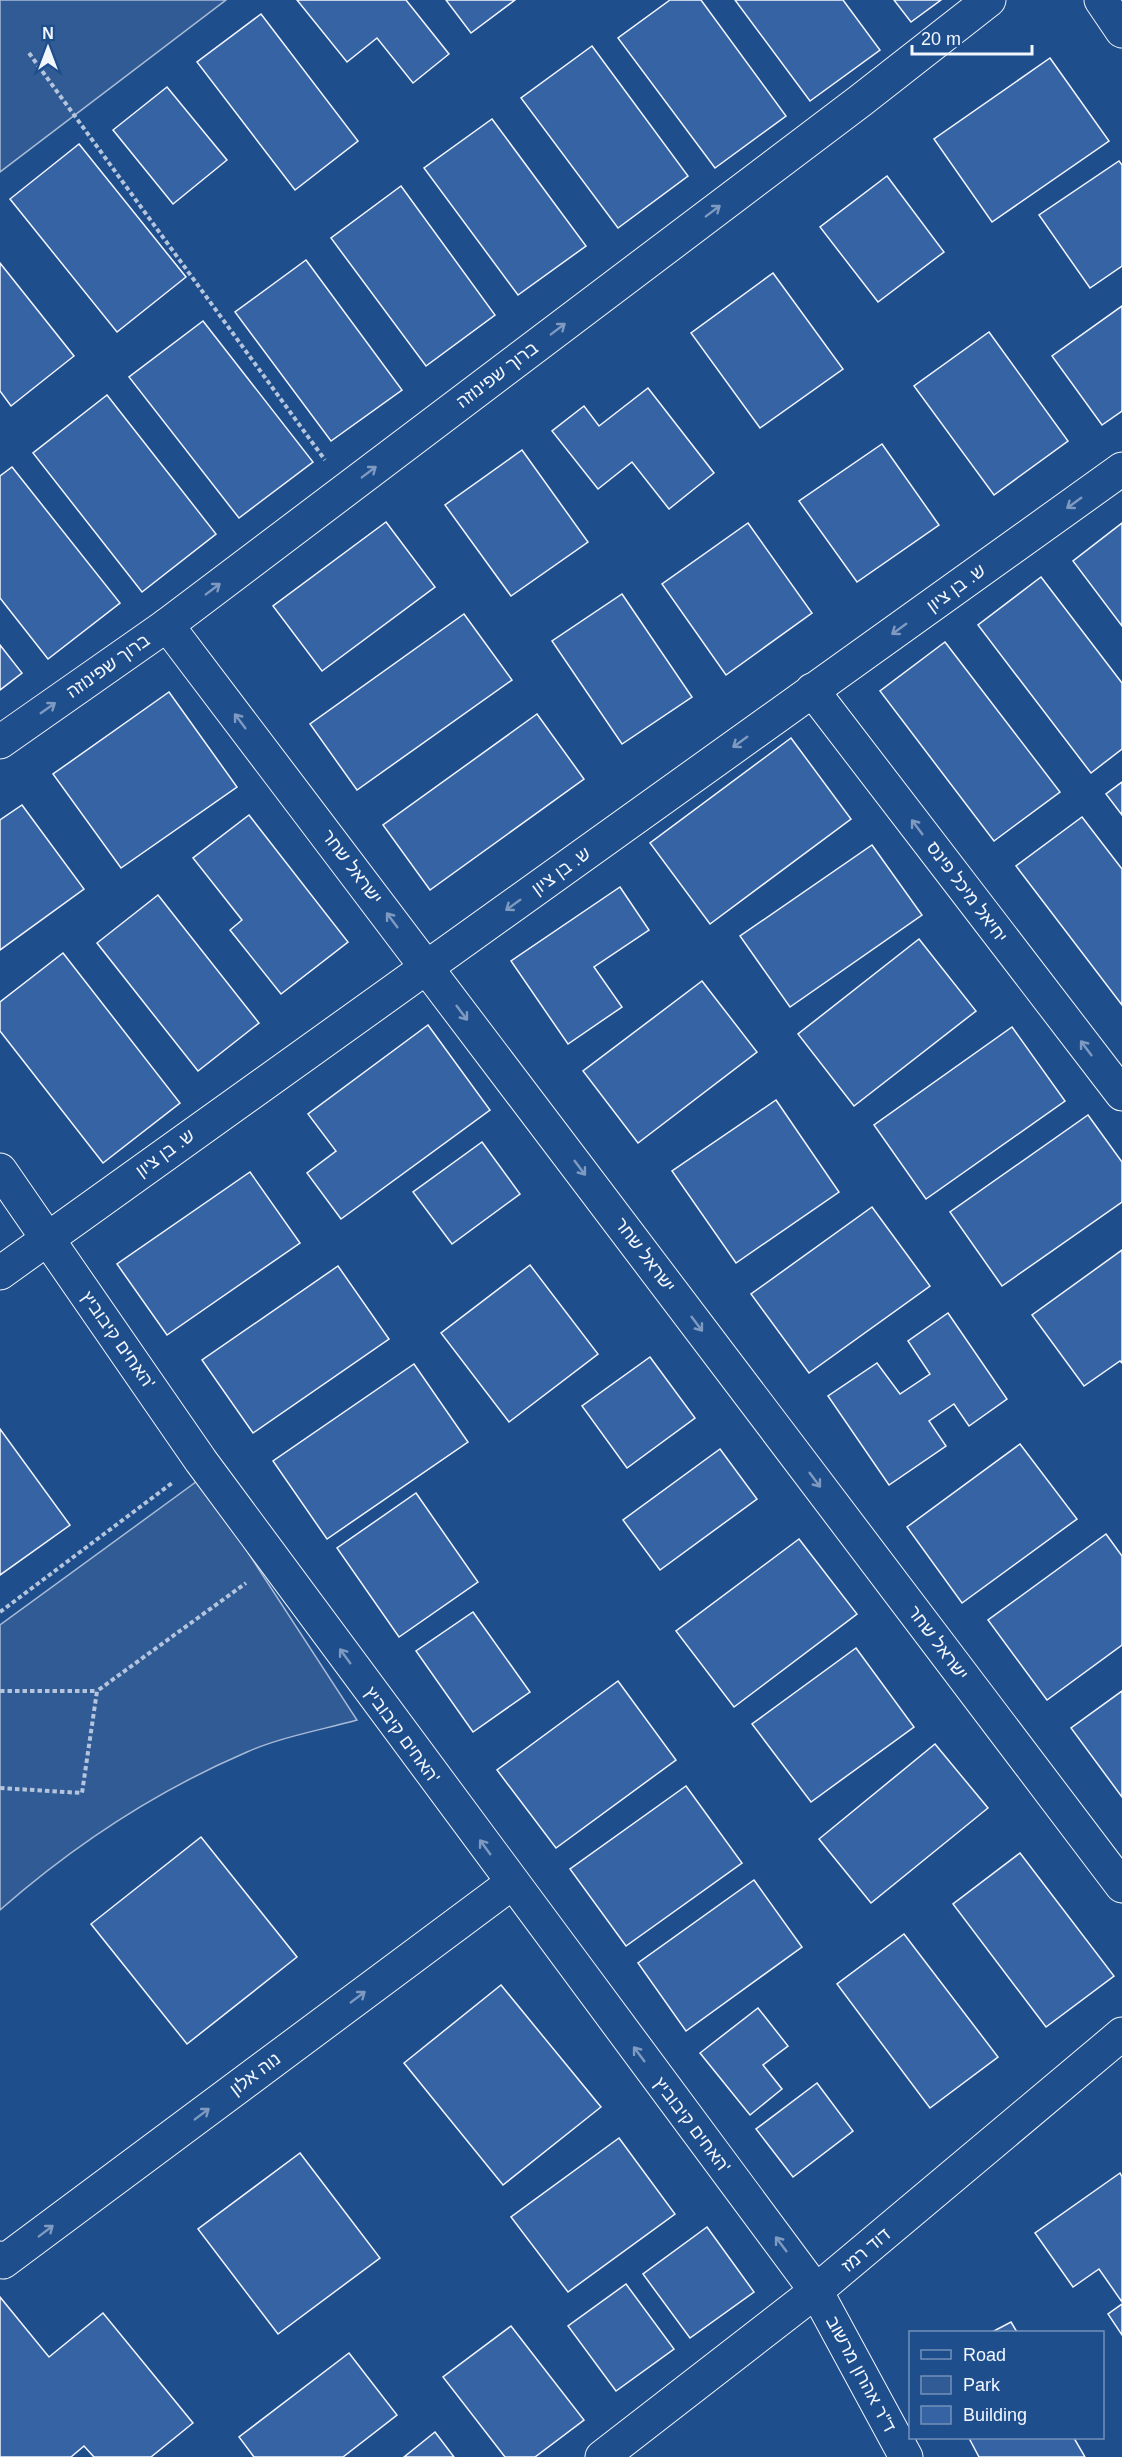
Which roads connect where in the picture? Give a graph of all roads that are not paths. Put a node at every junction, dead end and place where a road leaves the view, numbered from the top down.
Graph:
1 (989, 0) edge
2 (1101, 0) edge
3 (1122, 32) edge
4 (1122, 469) edge
5 (167, 625) junction
6 (813, 690) junction
7 (0, 742) edge
8 (427, 966) junction
9 (1121, 1090) edge
10 (0, 1170) edge
11 (47, 1238) junction
12 (0, 1273) edge
13 (512, 1883) junction
14 (1122, 1886) edge
15 (1122, 2034) edge
16 (0, 2258) edge
17 (816, 2291) junction
18 (602, 2457) edge
19 (906, 2457) edge

5 -> 1 street, ברוך שפינוזה
2 - 3 street
4 -> 6 street, ש. בן ציון
7 -> 5 street, ברוך שפינוזה
8 -> 5 street, ישראל שחר
6 -> 8 street, ש. בן ציון
9 -> 6 street, יחיאל מיכל פינס
8 - 11 street, ש. בן ציון
8 -> 14 street, ישראל שחר
10 - 11 street, האחים קיבוביץ'
11 - 12 street, ש. בן ציון
13 -> 11 street, האחים קיבוביץ'
16 -> 13 street, נוה אלון
17 -> 13 street, האחים קיבוביץ'
15 - 17 street, דוד רמז
17 - 18 street, דוד רמז
17 - 19 street, ד"ר אהרון מרשוב

